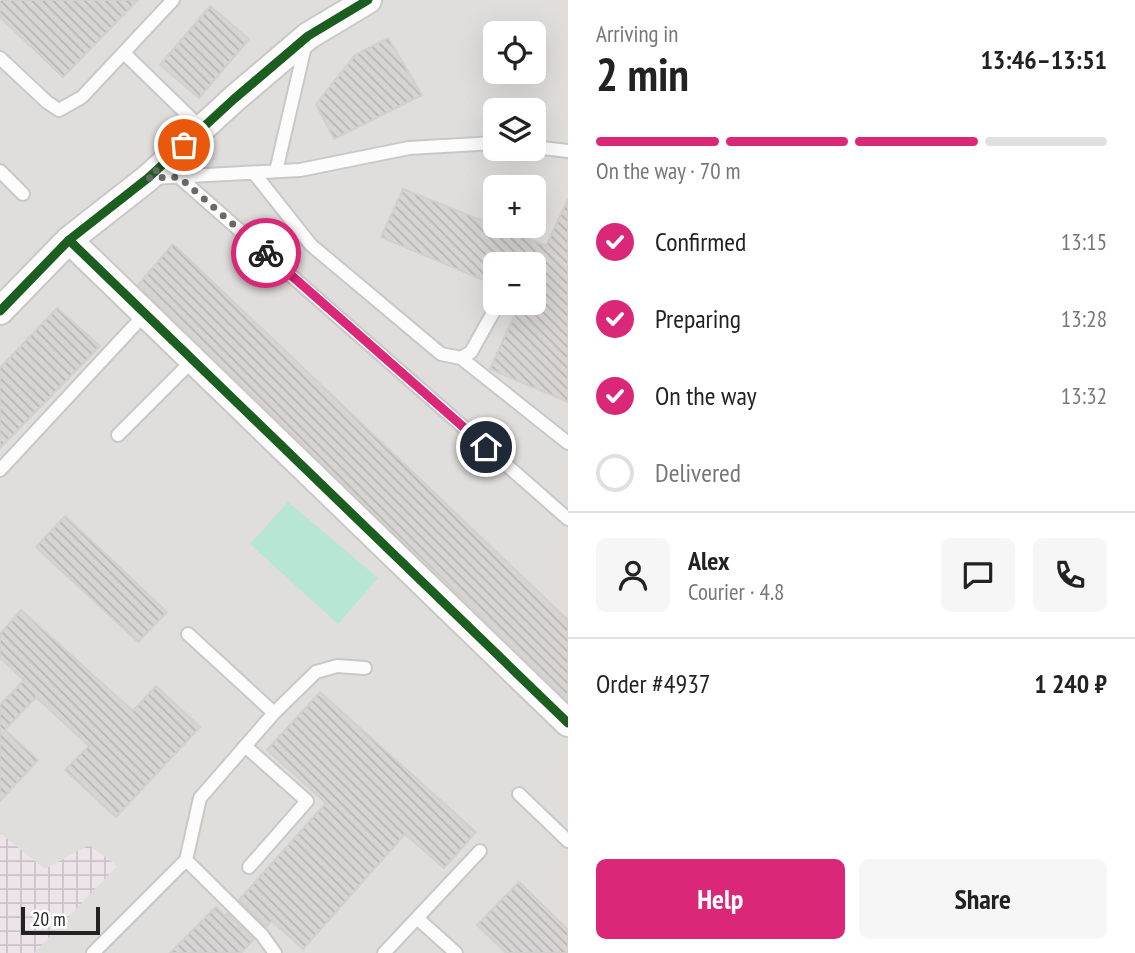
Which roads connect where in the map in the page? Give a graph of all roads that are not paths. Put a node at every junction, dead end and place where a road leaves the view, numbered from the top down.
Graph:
1 (173, 0) edge
2 (368, 0) edge
3 (308, 36) junction
4 (124, 53) junction
5 (0, 58) edge
6 (202, 128) junction
7 (483, 144) edge
8 (546, 148) edge
9 (568, 152) edge
10 (0, 171) edge
11 (276, 171) junction
12 (254, 173) junction
13 (179, 177) junction
14 (148, 178) junction
15 (23, 194) dead end
16 (69, 240) junction
17 (0, 311) edge
18 (145, 314) junction
19 (492, 315) edge
20 (461, 358) junction
21 (193, 360) junction
22 (118, 435) dead end
23 (568, 443) edge
24 (0, 470) edge
25 (568, 519) edge
26 (188, 634) dead end
27 (365, 668) dead end
28 (274, 713) junction
29 (568, 723) edge
30 (245, 746) junction
31 (519, 794) dead end
32 (568, 841) edge
33 (480, 851) dead end
34 (186, 860) junction
35 (250, 867) dead end
36 (417, 918) junction
37 (93, 953) edge
38 (275, 953) edge
39 (384, 953) edge
40 (456, 953) edge

1 - 4 lane
2 - 3 street
3 - 6 street
3 - 11 lane
4 - 5 lane
4 - 6 lane
6 - 14 street
7 - 11 lane
8 - 9 lane
10 - 15 lane
11 - 12 lane
12 - 13 lane
12 - 20 lane
13 - 14 lane
13 - 25 lane
14 - 16 street
16 - 17 street
16 - 18 street
18 - 21 street
18 - 24 lane
19 - 20 lane
20 - 23 lane
21 - 22 lane
21 - 29 street
26 - 28 lane
27 - 28 lane
28 - 30 lane
30 - 34 lane
30 - 35 lane
31 - 32 lane
33 - 36 lane
34 - 37 lane
34 - 38 lane
36 - 39 lane
36 - 40 lane

